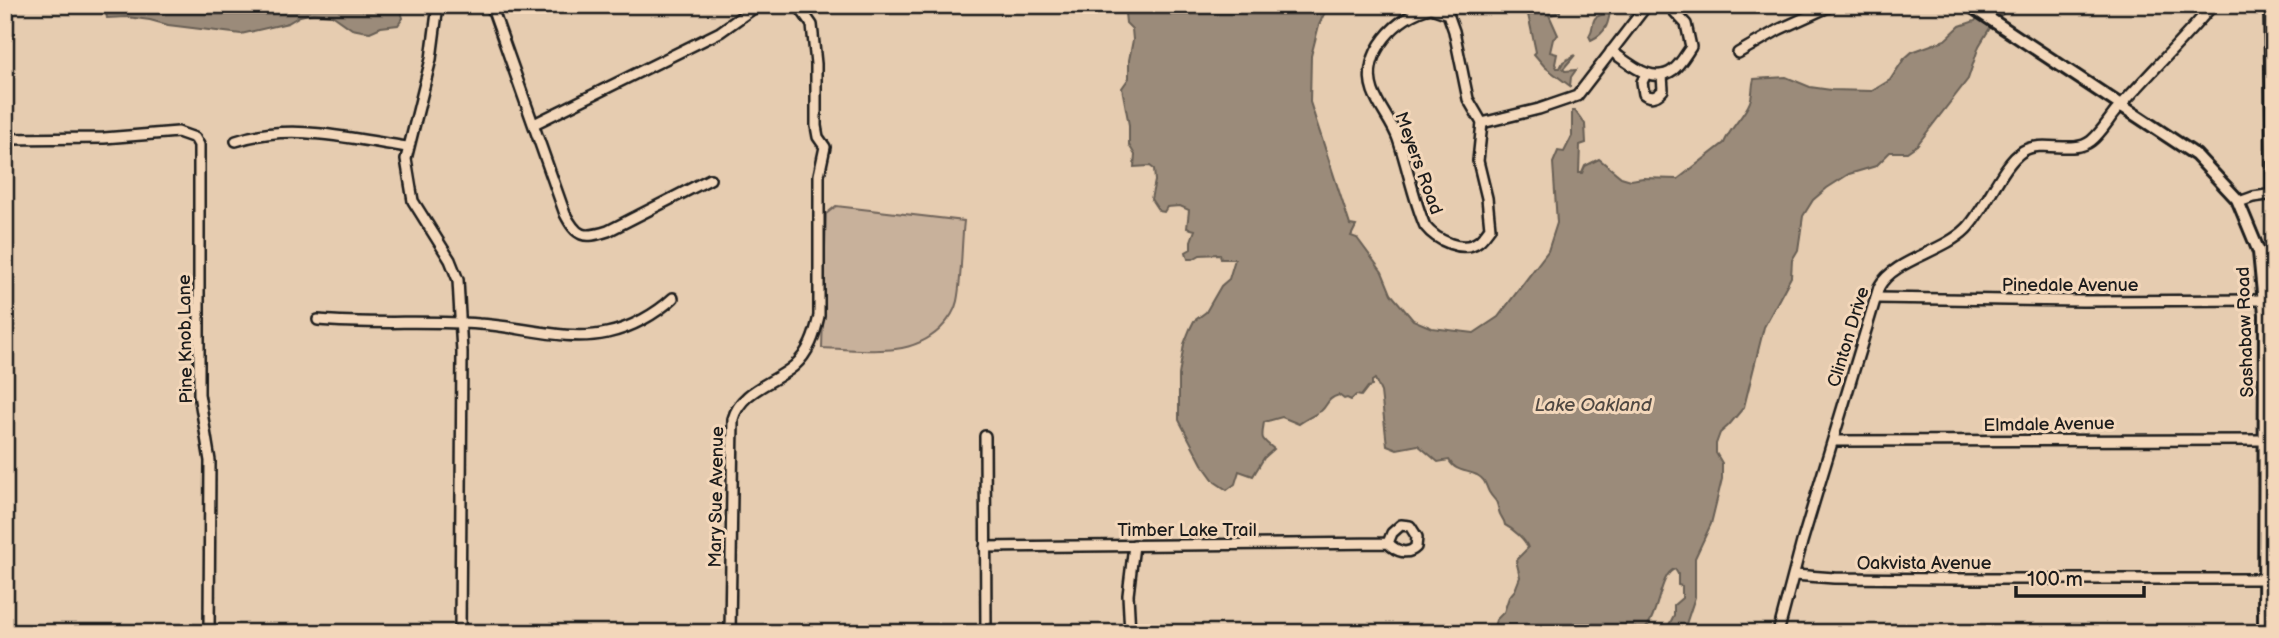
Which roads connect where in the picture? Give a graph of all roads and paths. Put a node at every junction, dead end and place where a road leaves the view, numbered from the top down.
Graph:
1 (438, 5) edge
2 (491, 5) edge
3 (758, 5) edge
4 (798, 5) edge
5 (1647, 5) edge
6 (1668, 5) edge
7 (1833, 5) edge
8 (2213, 5) edge
9 (2269, 5) edge
10 (1971, 6) edge
11 (1611, 51) junction
12 (1738, 53) dead end
13 (1646, 74) junction
14 (1661, 75) junction
15 (2122, 105) junction
16 (1482, 123) junction
17 (534, 124) junction
18 (5, 139) edge
19 (236, 141) dead end
20 (407, 147) junction
21 (710, 180) dead end
22 (2273, 194) edge
23 (2239, 202) junction
24 (673, 298) dead end
25 (1876, 298) junction
26 (2264, 300) junction
27 (318, 320) dead end
28 (461, 323) junction
29 (2269, 333) edge
30 (985, 436) dead end
31 (2264, 440) junction
32 (1834, 441) junction
33 (1388, 543) dead end
34 (1133, 545) junction
35 (985, 547) junction
36 (1794, 575) junction
37 (2267, 586) edge
38 (209, 633) edge
39 (460, 633) edge
40 (730, 633) edge
41 (986, 633) edge
42 (1130, 633) edge
43 (1777, 633) edge
44 (2264, 633) edge

1 - 20 street
2 - 17 street
3 - 17 street
4 - 40 street, Mary Sue Avenue
5 - 11 street
6 - 14 street
7 - 12 street
8 - 15 street, Clinton Drive
9 - 22 street
10 - 15 street, Sashabaw Road
11 - 13 street
11 - 16 street
13 - 14 street
13 - 14 street
15 - 23 street, Sashabaw Road
15 - 25 street, Clinton Drive
16 - 16 street, Meyers Road
17 - 21 street
18 - 38 street, Pine Knob Lane
19 - 20 street
20 - 28 street
22 - 23 street
23 - 26 street, Sashabaw Road
24 - 28 street
25 - 26 street, Pinedale Avenue
25 - 32 street, Clinton Drive
26 - 29 street, Sashabaw Road
27 - 28 street
28 - 39 street
29 - 31 street, Sashabaw Road
30 - 35 street
31 - 32 street, Elmdale Avenue
31 - 37 street, Sashabaw Road
32 - 36 street, Clinton Drive
33 - 34 street, Timber Lake Trail
34 - 35 street, Timber Lake Trail
34 - 42 street
35 - 41 street
36 - 37 street, Oakvista Avenue
36 - 43 street, Clinton Drive
37 - 44 street, Sashabaw Road

